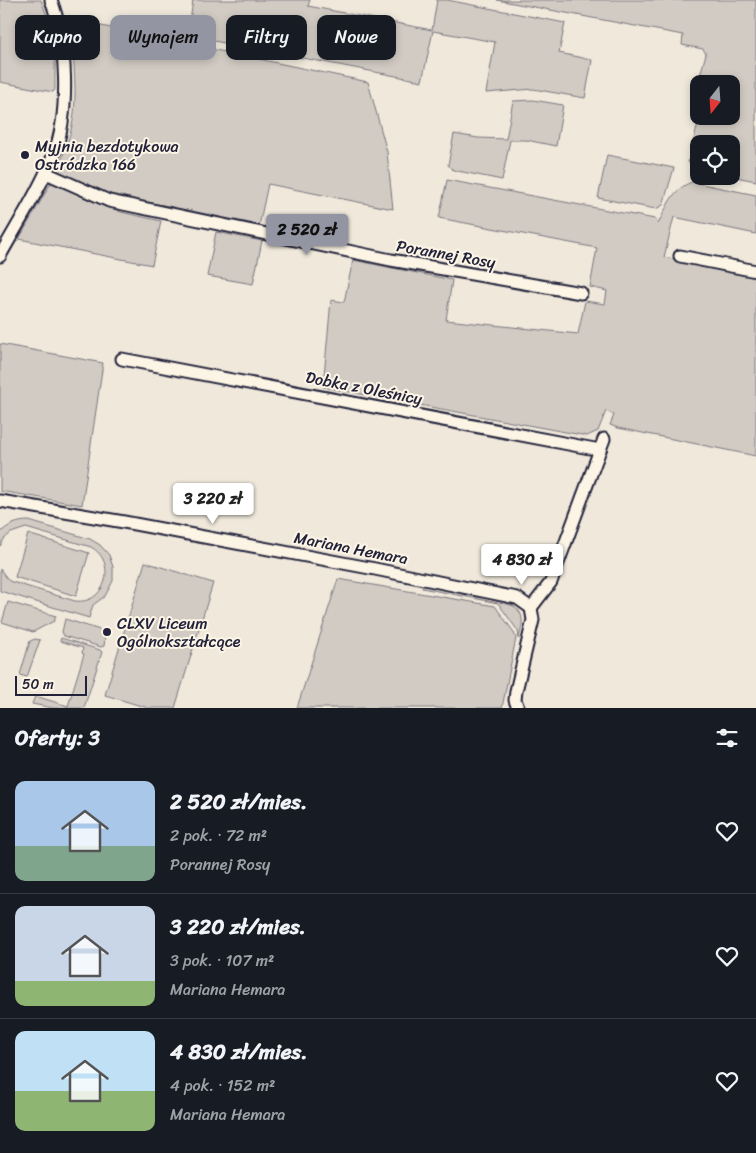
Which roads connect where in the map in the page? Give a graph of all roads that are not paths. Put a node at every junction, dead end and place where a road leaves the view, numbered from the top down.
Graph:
1 (51, 0) edge
2 (46, 173) junction
3 (0, 256) edge
4 (680, 256) dead end
5 (756, 271) edge
6 (581, 293) dead end
7 (122, 359) dead end
8 (0, 501) edge
9 (531, 608) junction
10 (518, 708) edge

1 - 2 street
2 - 3 street
2 - 6 street, Porannej Rosy
4 - 5 street
7 - 9 street, Dobka z Oleśnicy
8 - 9 street, Mariana Hemara
9 - 10 street

